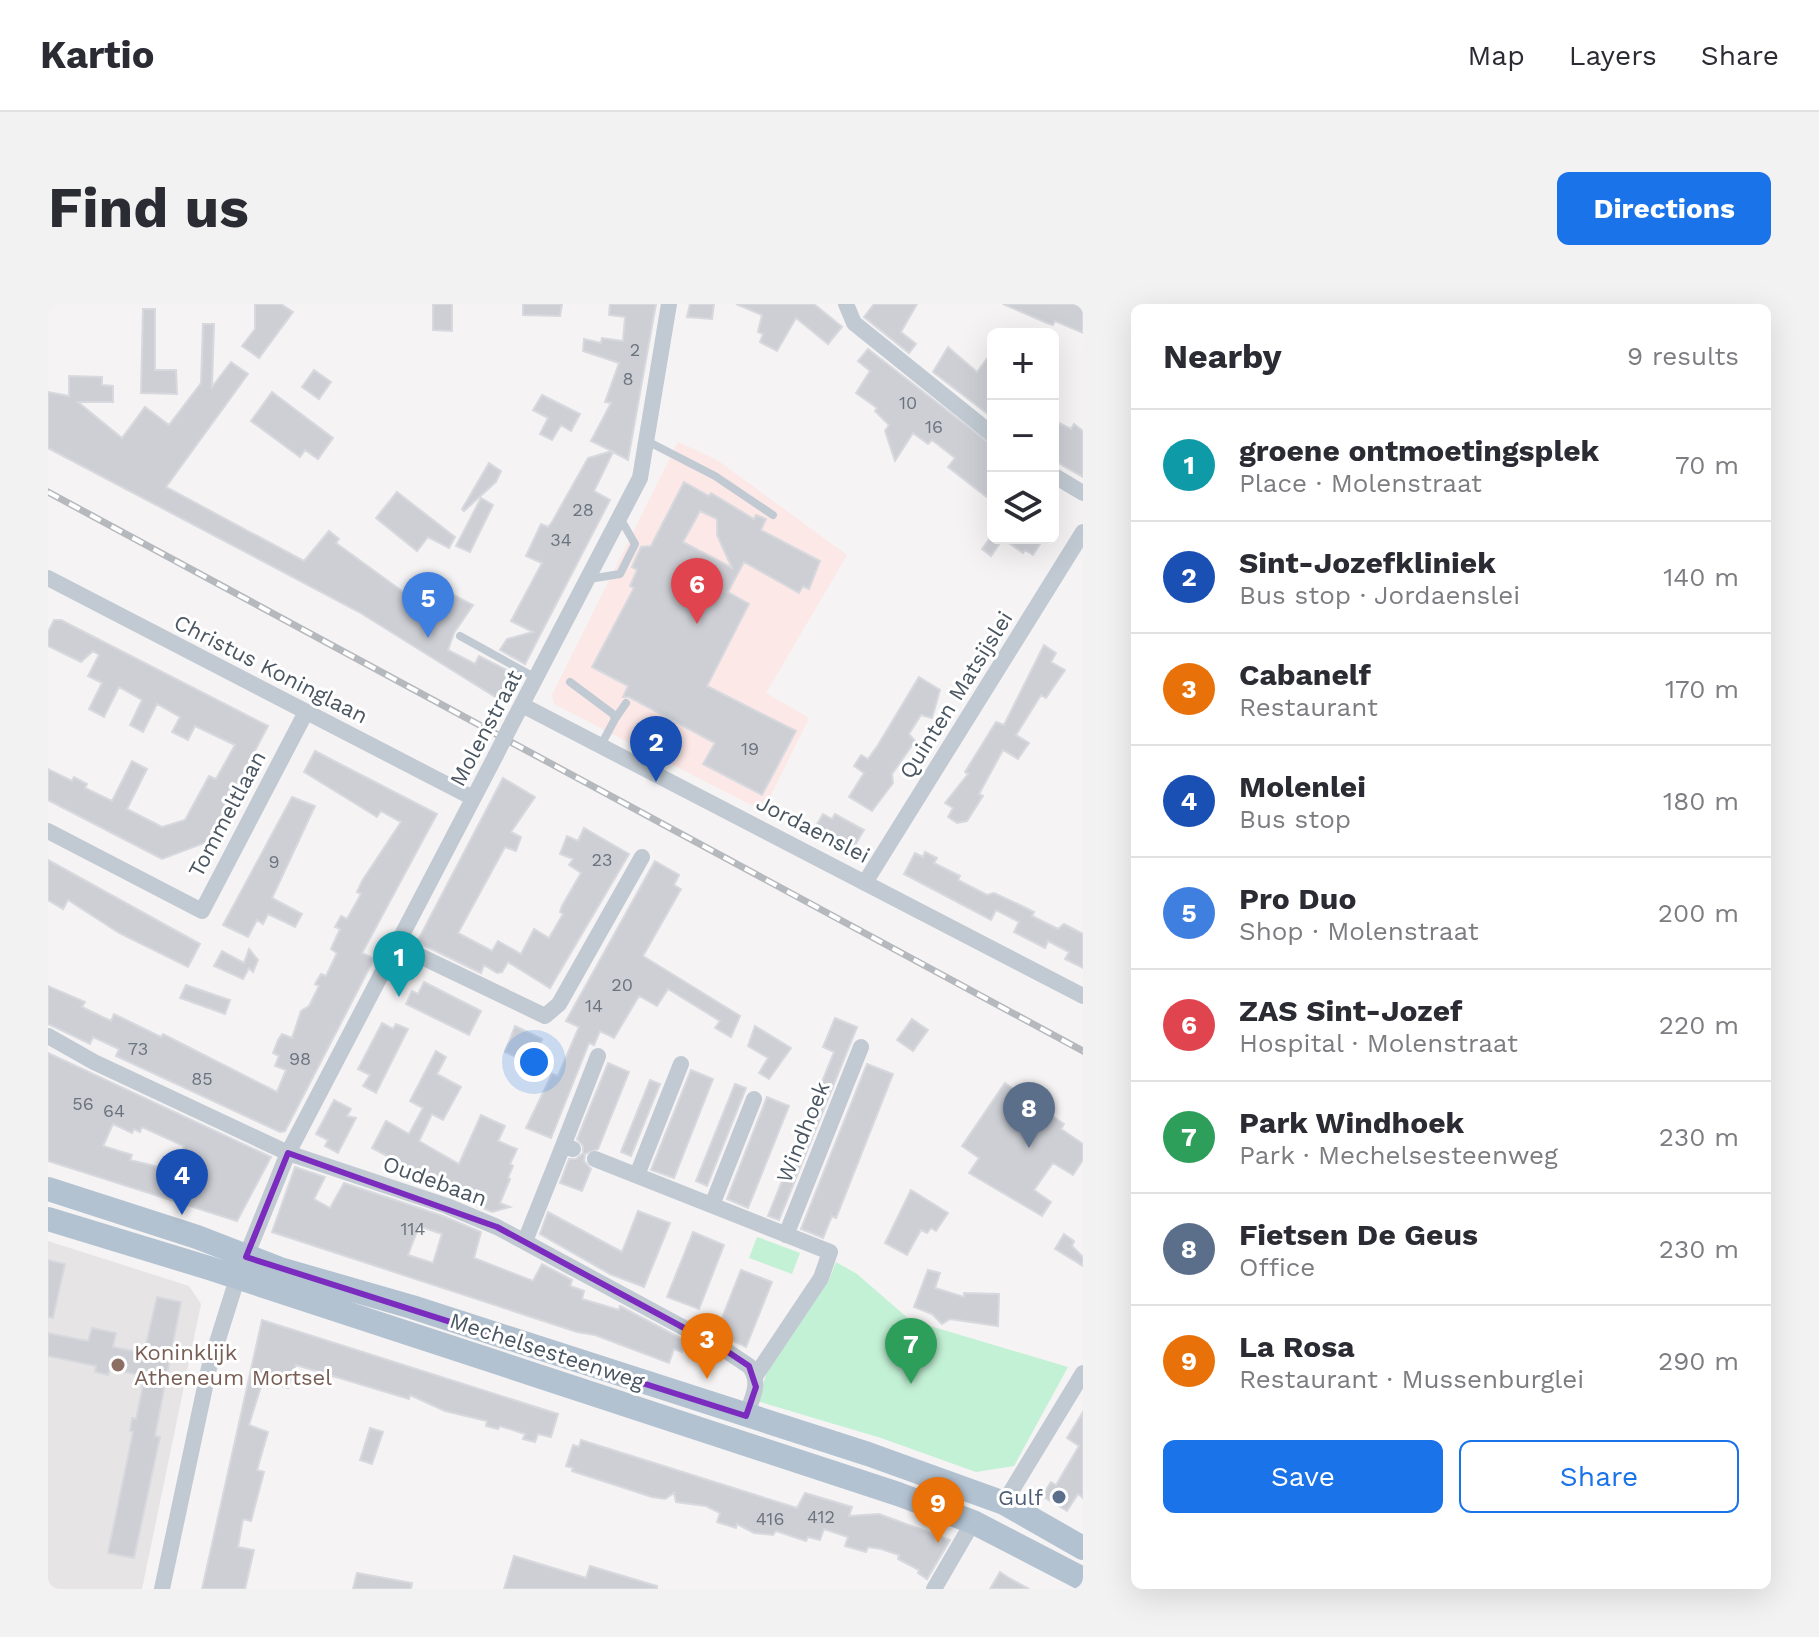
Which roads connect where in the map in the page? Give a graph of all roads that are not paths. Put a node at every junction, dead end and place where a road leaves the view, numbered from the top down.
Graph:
1 (669, 304) edge
2 (846, 304) edge
3 (987, 430) edge
4 (647, 441) junction
5 (1059, 479) edge
6 (1083, 493) edge
7 (773, 515) dead end
8 (620, 518) junction
9 (1083, 532) edge
10 (48, 578) edge
11 (588, 579) junction
12 (460, 636) dead end
13 (536, 678) junction
14 (570, 682) dead end
15 (626, 703) dead end
16 (522, 705) junction
17 (306, 712) junction
18 (615, 719) junction
19 (601, 745) junction
20 (473, 798) junction
21 (48, 831) edge
22 (642, 857) dead end
23 (866, 881) junction
24 (397, 945) junction
25 (1083, 996) edge
26 (48, 1036) edge
27 (861, 1047) dead end
28 (598, 1056) dead end
29 (681, 1064) dead end
30 (754, 1099) dead end
31 (288, 1153) junction
32 (595, 1159) dead end
33 (637, 1175) junction
34 (48, 1189) edge
35 (48, 1195) edge
36 (712, 1205) junction
37 (48, 1219) edge
38 (786, 1235) junction
39 (525, 1241) junction
40 (214, 1243) junction
41 (241, 1268) junction
42 (1083, 1373) edge
43 (756, 1375) junction
44 (746, 1416) junction
45 (1004, 1503) junction
46 (973, 1522) junction
47 (1083, 1548) edge
48 (1083, 1579) edge
49 (162, 1589) edge
50 (934, 1589) edge

1 - 4 street, Molenstraat
2 - 3 street
4 - 7 lane
4 - 8 street, Molenstraat
5 - 6 street
8 - 11 street, Molenstraat
8 - 11 lane
9 - 23 street, Quinten Matsijslei
10 - 17 street, Christus Koninglaan
11 - 13 street, Molenstraat
12 - 13 lane
13 - 16 street, Molenstraat
14 - 18 lane
15 - 18 lane
16 - 19 street, Jordaenslei
16 - 20 street, Molenstraat, bridge
17 - 20 street, Christus Koninglaan
17 - 21 street, Tommeltlaan
18 - 19 lane
19 - 23 street, Jordaenslei
20 - 24 street, Molenstraat
22 - 24 street
23 - 25 street, Jordaenslei
24 - 31 street, Molenstraat
26 - 31 street, Oudebaan
27 - 38 street, Windhoek
28 - 39 street
29 - 33 street
30 - 36 street
31 - 39 street, Oudebaan
31 - 41 street, Molenstraat
32 - 33 street
33 - 36 street
34 - 40 main road, Mechelsesteenweg
35 - 40 lane
36 - 38 street
37 - 41 main road, Mechelsesteenweg
38 - 43 street
39 - 43 street, Oudebaan
40 - 41 main road, Mechelsesteenweg
41 - 44 main road, Mechelsesteenweg
41 - 46 main road, Mechelsesteenweg
41 - 49 street, Molenstraat
42 - 45 street
43 - 44 street
44 - 45 main road, Mechelsesteenweg
45 - 47 main road, Mechelsesteenweg
46 - 48 main road, Mechelsesteenweg
46 - 50 street

